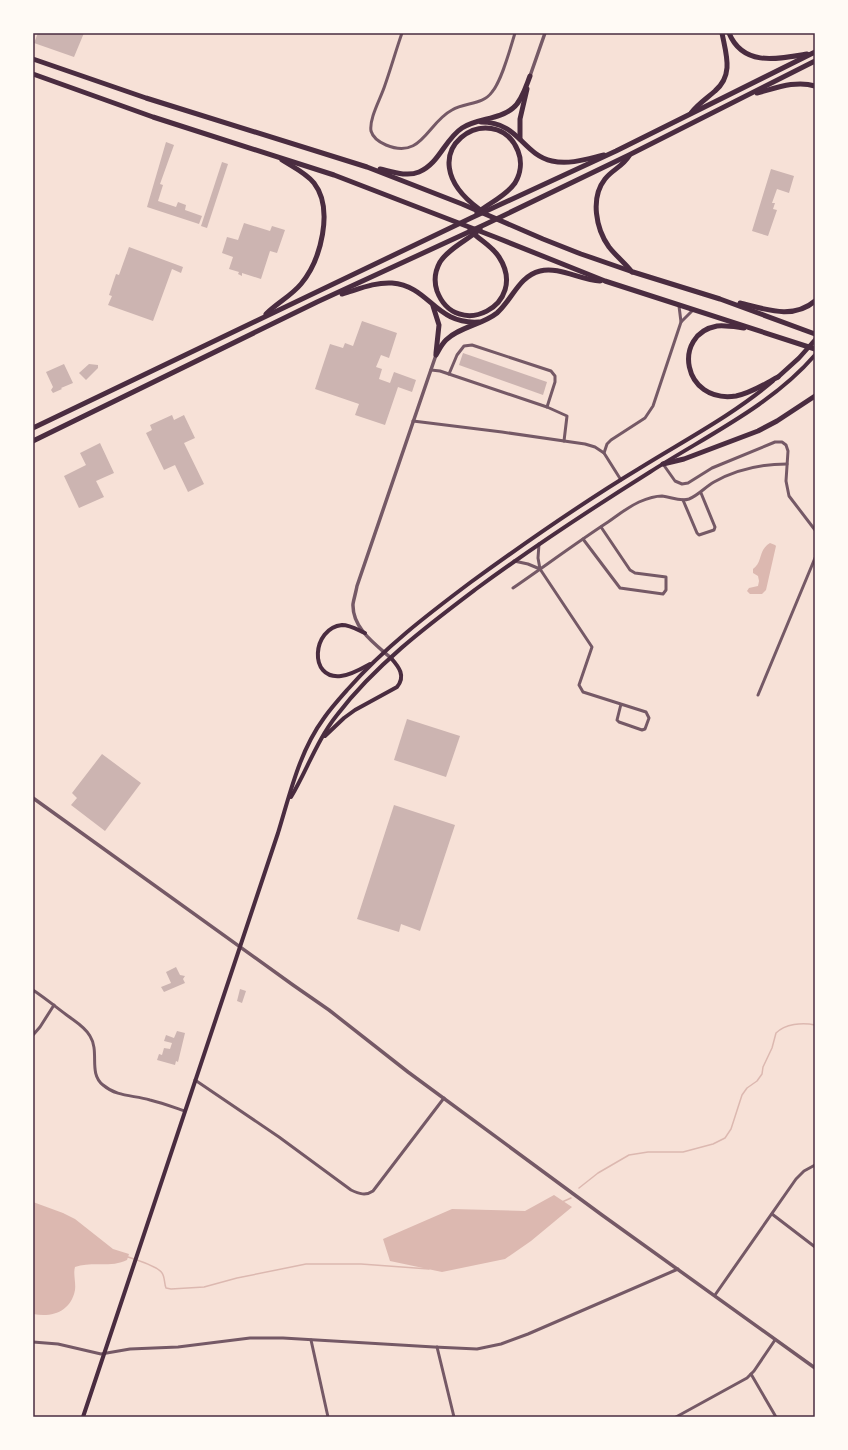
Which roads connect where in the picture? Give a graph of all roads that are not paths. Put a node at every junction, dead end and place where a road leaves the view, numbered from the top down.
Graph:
1 (402, 33) edge
2 (515, 33) edge
3 (545, 33) edge
4 (722, 33) edge
5 (729, 33) edge
6 (814, 52) edge
7 (33, 59) edge
8 (815, 62) edge
9 (33, 74) edge
10 (530, 76) junction
11 (815, 86) edge
12 (748, 95) junction
13 (691, 114) junction
14 (476, 122) junction
15 (520, 139) junction
16 (616, 152) junction
17 (629, 155) junction
18 (276, 156) junction
19 (367, 167) junction
20 (487, 215) junction
21 (471, 218) junction
22 (486, 224) junction
23 (466, 227) junction
24 (633, 272) junction
25 (605, 281) junction
26 (326, 298) junction
27 (720, 300) junction
28 (815, 301) edge
29 (433, 305) junction
30 (679, 306) junction
31 (693, 310) junction
32 (263, 317) junction
33 (482, 322) junction
34 (681, 322) junction
35 (762, 331) junction
36 (815, 334) edge
37 (815, 340) edge
38 (815, 349) edge
39 (815, 355) edge
40 (436, 356) junction
41 (430, 370) junction
42 (449, 374) junction
43 (778, 377) junction
44 (815, 396) edge
45 (547, 407) junction
46 (413, 421) junction
47 (33, 428) edge
48 (33, 440) edge
49 (564, 441) junction
50 (604, 453) junction
51 (663, 464) junction
52 (787, 464) junction
53 (621, 480) junction
54 (701, 493) junction
55 (683, 500) junction
56 (601, 527) junction
57 (815, 530) edge
58 (583, 539) junction
59 (539, 544) junction
60 (815, 558) edge
61 (514, 561) junction
62 (540, 569) junction
63 (513, 588) dead end
64 (365, 633) junction
65 (384, 652) junction
66 (391, 658) junction
67 (374, 662) junction
68 (758, 695) dead end
69 (621, 704) junction
70 (320, 740) junction
71 (33, 798) edge
72 (288, 803) junction
73 (240, 947) junction
74 (33, 990) edge
75 (54, 1005) junction
76 (33, 1035) edge
77 (195, 1080) junction
78 (444, 1098) junction
79 (185, 1111) junction
80 (815, 1165) edge
81 (772, 1214) junction
82 (815, 1247) edge
83 (678, 1269) junction
84 (715, 1295) junction
85 (311, 1340) junction
86 (775, 1340) junction
87 (33, 1342) edge
88 (437, 1347) junction
89 (104, 1354) junction
90 (815, 1368) edge
91 (751, 1374) junction
92 (83, 1417) edge
93 (328, 1417) edge
94 (454, 1417) edge
95 (676, 1417) edge
96 (776, 1417) edge

1 - 2 street
3 - 10 street
4 - 13 highway
5 - 6 highway
6 - 13 highway
7 - 19 highway
8 - 12 highway
9 - 18 highway
10 - 14 highway
10 - 15 highway
11 - 12 highway
12 - 17 highway
13 - 16 highway
14 - 15 highway
14 - 19 highway
15 - 16 highway
16 - 21 highway
17 - 22 highway
17 - 24 highway
18 - 23 highway
18 - 32 highway
19 - 20 highway
20 - 21 highway
20 - 24 highway
21 - 32 highway
22 - 23 highway
22 - 26 highway
23 - 25 highway
24 - 27 highway
25 - 30 highway
25 - 33 highway
26 - 29 highway
26 - 48 highway
27 - 28 highway
27 - 36 highway
29 - 33 highway
29 - 40 highway
30 - 31 highway
30 - 34 street
31 - 34 street
31 - 35 highway
32 - 47 highway
33 - 40 highway
34 - 50 street
35 - 38 highway
35 - 43 highway
37 - 43 main road
39 - 51 main road
40 - 41 street
41 - 42 street
41 - 46 street
42 - 45 street
42 - 45 street
43 - 53 main road
44 - 51 highway
45 - 49 street
46 - 49 street
46 - 64 street
49 - 50 street
50 - 53 street
51 - 52 street
51 - 59 main road
52 - 54 street
52 - 57 street
53 - 65 main road
54 - 55 street
54 - 55 street
55 - 56 street
56 - 58 street
56 - 58 street
58 - 62 street
59 - 61 main road
59 - 62 street
60 - 68 street
61 - 62 street
61 - 66 main road
62 - 63 street
62 - 69 street
64 - 65 street
64 - 67 main road
65 - 66 street
65 - 67 main road
66 - 70 main road
66 - 70 main road
67 - 72 main road
69 - 69 street
70 - 72 main road
71 - 73 street
72 - 73 main road
73 - 77 main road
73 - 78 street
74 - 75 street
75 - 76 street
75 - 79 street
77 - 78 street
77 - 79 main road
78 - 83 street
79 - 89 main road
80 - 81 street
81 - 82 street
81 - 84 street
83 - 84 street
83 - 88 street
84 - 86 street
85 - 88 street
85 - 89 street
85 - 93 street
86 - 90 street
86 - 91 street
87 - 89 street
88 - 94 street
89 - 92 main road
91 - 95 street
91 - 96 street

